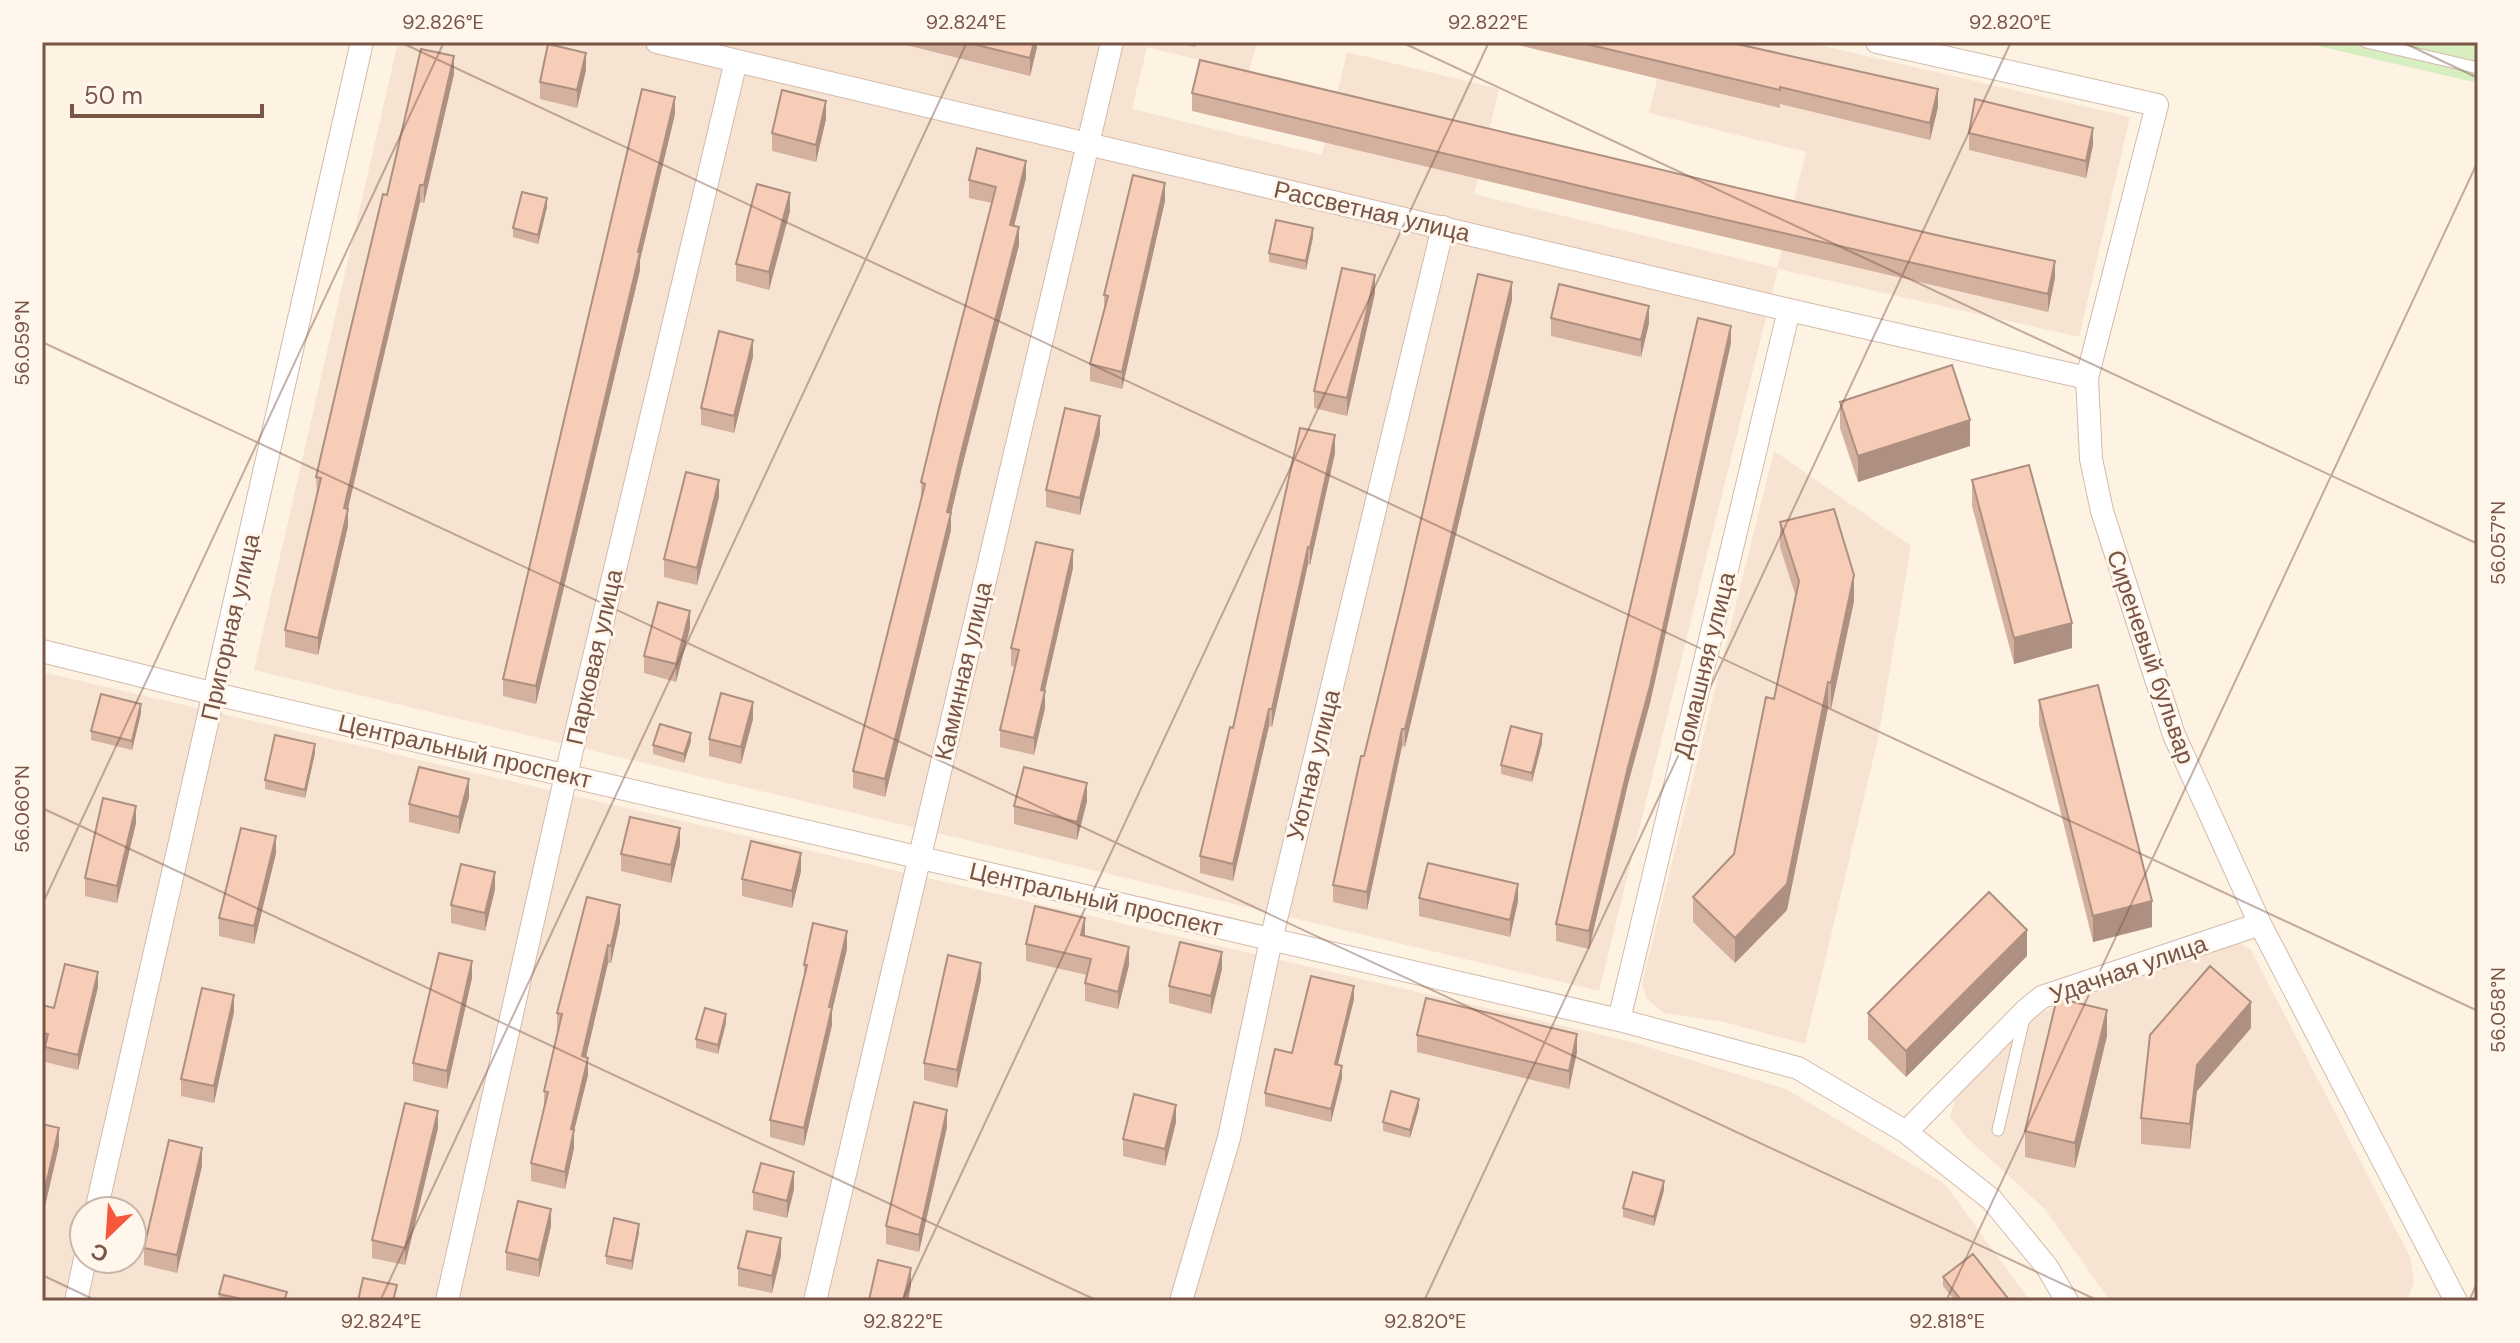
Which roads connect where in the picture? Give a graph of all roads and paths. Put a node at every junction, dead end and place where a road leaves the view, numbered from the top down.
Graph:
1 (362, 42) edge
2 (657, 42) edge
3 (1112, 42) edge
4 (1877, 42) edge
5 (2366, 42) edge
6 (736, 61) junction
7 (2478, 68) edge
8 (1088, 145) junction
9 (1443, 227) junction
10 (1789, 310) junction
11 (2087, 378) junction
12 (42, 651) edge
13 (215, 694) junction
14 (566, 775) junction
15 (919, 858) junction
16 (2260, 924) junction
17 (1271, 940) junction
18 (2026, 1010) junction
19 (1619, 1020) junction
20 (1998, 1130) dead end
21 (1906, 1132) junction
22 (100, 1195) edge
23 (83, 1275) edge
24 (2450, 1298) edge
25 (80, 1300) edge
26 (447, 1301) edge
27 (815, 1301) edge
28 (1181, 1301) edge
29 (2067, 1301) edge

1 - 13 street, Пригорная улица
2 - 6 street, Рассветная улица
3 - 8 street, Каминная улица
4 - 11 street, Сиреневый бульвар
5 - 7 lane
6 - 8 street, Рассветная улица
6 - 14 street, Парковая улица
8 - 9 street, Рассветная улица
8 - 15 street, Каминная улица
9 - 10 street, Рассветная улица
9 - 17 street, Уютная улица
10 - 11 street, Рассветная улица
10 - 19 street, Домашняя улица
11 - 16 street, Сиреневый бульвар
12 - 13 street, Центральный проспект
13 - 14 street, Центральный проспект
13 - 22 street, Пригорная улица
14 - 15 street, Центральный проспект
14 - 26 street, Парковая улица
15 - 17 street, Центральный проспект
15 - 27 street, Каминная улица
16 - 18 street, Удачная улица
16 - 24 street, Сиреневый бульвар
17 - 19 street, Центральный проспект
17 - 28 street, Уютная улица
18 - 20 lane
18 - 21 street, Удачная улица
19 - 21 street, Центральный проспект
21 - 29 street, Центральный проспект
23 - 25 street

